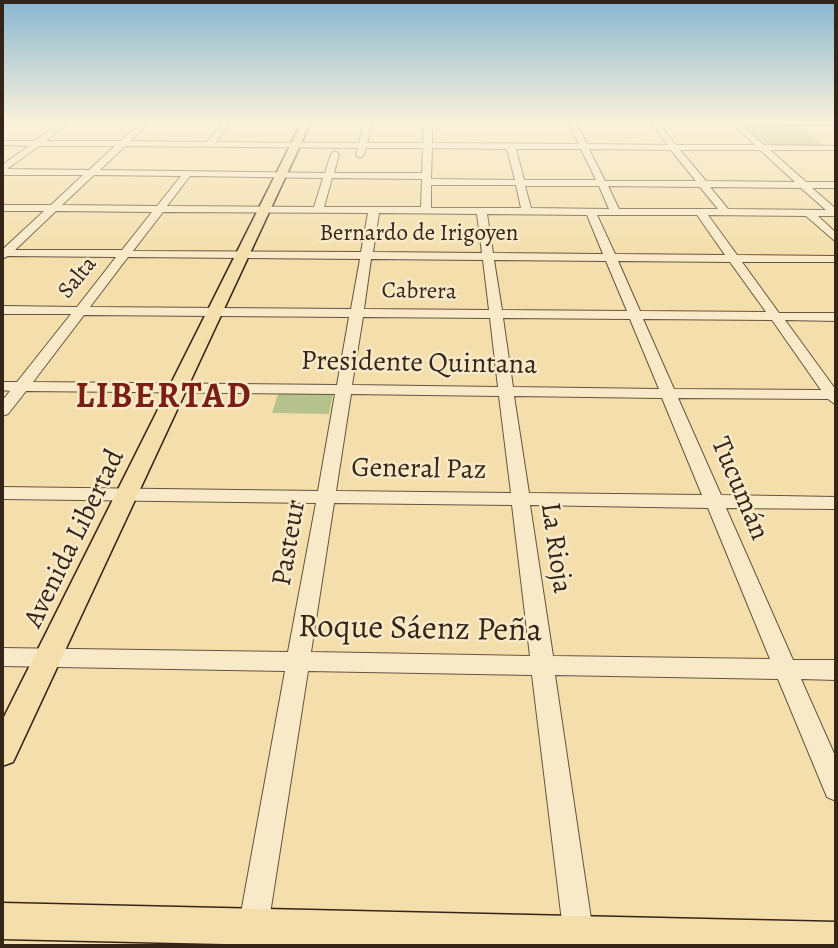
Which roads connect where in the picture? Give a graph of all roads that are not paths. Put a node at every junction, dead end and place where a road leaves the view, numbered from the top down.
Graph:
1 (99, 166) edge
2 (287, 166) edge
3 (331, 166) edge
4 (427, 166) edge
5 (516, 166) edge
6 (593, 166) edge
7 (689, 166) edge
8 (783, 166) edge
9 (2, 170) edge
10 (92, 173) junction
11 (188, 173) junction
12 (283, 175) junction
13 (328, 176) junction
14 (427, 179) junction
15 (520, 183) junction
16 (602, 183) junction
17 (704, 184) junction
18 (803, 185) junction
19 (836, 185) edge
20 (2, 208) edge
21 (53, 208) junction
22 (160, 209) junction
23 (266, 209) junction
24 (318, 210) junction
25 (374, 210) junction
26 (426, 210) junction
27 (482, 211) junction
28 (527, 211) junction
29 (591, 212) junction
30 (616, 212) junction
31 (700, 212) junction
32 (726, 213) junction
33 (809, 213) junction
34 (835, 213) edge
35 (836, 239) edge
36 (124, 253) junction
37 (3, 254) edge
38 (244, 254) junction
39 (367, 255) junction
40 (488, 256) junction
41 (610, 257) junction
42 (733, 258) junction
43 (836, 259) edge
44 (2, 310) edge
45 (78, 311) junction
46 (216, 311) junction
47 (357, 313) junction
48 (496, 314) junction
49 (635, 315) junction
50 (775, 316) junction
51 (836, 317) edge
52 (2, 386) edge
53 (21, 386) junction
54 (179, 388) junction
55 (344, 390) junction
56 (506, 391) junction
57 (668, 393) junction
58 (835, 397) edge
59 (2, 411) edge
60 (2, 493) edge
61 (127, 495) junction
62 (326, 497) junction
63 (521, 499) junction
64 (714, 501) junction
65 (836, 503) edge
66 (2, 657) edge
67 (48, 658) junction
68 (298, 662) junction
69 (543, 666) junction
70 (785, 669) junction
71 (836, 670) edge
72 (2, 752) edge
73 (836, 788) edge
74 (2, 921) edge
75 (251, 936) edge
76 (579, 940) edge
77 (836, 940) edge

1 - 10 street
2 - 12 main road, Avenida Libertad
3 - 13 street
4 - 14 street
5 - 15 street
6 - 16 street
7 - 17 street
8 - 18 street
9 - 10 street
10 - 11 street
10 - 21 street
11 - 12 street
11 - 22 street, Salta
12 - 13 street
12 - 23 main road, Avenida Libertad
13 - 14 street
13 - 24 street
14 - 15 street
14 - 26 street
15 - 16 street
15 - 28 street
16 - 17 street
16 - 30 street
17 - 18 street
17 - 32 street
18 - 19 street
18 - 34 street
20 - 21 street
21 - 22 street
21 - 37 street
22 - 23 street
22 - 36 street, Salta
23 - 24 street
23 - 38 main road, Avenida Libertad
24 - 25 street
25 - 26 street
25 - 39 street, Pasteur
26 - 27 street
27 - 28 street
27 - 40 street, La Rioja
28 - 29 street
29 - 30 street
29 - 41 street, Tucumán
30 - 31 street
31 - 32 street
31 - 42 street
32 - 33 street
33 - 34 street
33 - 35 street
36 - 37 street, Bernardo de Irigoyen
36 - 38 street, Bernardo de Irigoyen
36 - 45 street, Salta
38 - 39 street, Bernardo de Irigoyen
38 - 46 main road, Avenida Libertad
39 - 40 street, Bernardo de Irigoyen
39 - 47 street, Pasteur
40 - 41 street, Bernardo de Irigoyen
40 - 48 street, La Rioja
41 - 42 street, Bernardo de Irigoyen
41 - 49 street, Tucumán
42 - 43 street, Bernardo de Irigoyen
42 - 50 street
44 - 45 street, Cabrera
45 - 46 street, Cabrera
45 - 53 street, Salta
46 - 47 street, Cabrera
46 - 54 main road, Avenida Libertad
47 - 48 street, Cabrera
47 - 55 street, Pasteur
48 - 49 street, Cabrera
48 - 56 street, La Rioja
49 - 50 street, Cabrera
49 - 57 street, Tucumán
50 - 51 street, Cabrera
50 - 58 street
52 - 53 street, Presidente Quintana
53 - 54 street, Presidente Quintana
53 - 59 street, Salta
54 - 55 street, Presidente Quintana
54 - 61 main road, Avenida Libertad
55 - 56 street, Presidente Quintana
55 - 62 street, Pasteur
56 - 57 street, Presidente Quintana
56 - 63 street, La Rioja
57 - 58 street, Presidente Quintana
57 - 64 street, Tucumán
60 - 61 street, General Paz
61 - 62 street, General Paz
61 - 67 main road, Avenida Libertad
62 - 63 street, General Paz
62 - 68 street, Pasteur
63 - 64 street, General Paz
63 - 69 street, La Rioja
64 - 65 street, General Paz
64 - 70 street, Tucumán
66 - 67 street, Roque Sáenz Peña
67 - 68 street, Roque Sáenz Peña
67 - 72 main road, Avenida Libertad
68 - 69 street, Roque Sáenz Peña
68 - 75 street, Pasteur
69 - 70 street, Roque Sáenz Peña
69 - 76 street, La Rioja
70 - 71 street, Roque Sáenz Peña
70 - 73 street, Tucumán
74 - 75 main road
75 - 76 main road
76 - 77 main road

